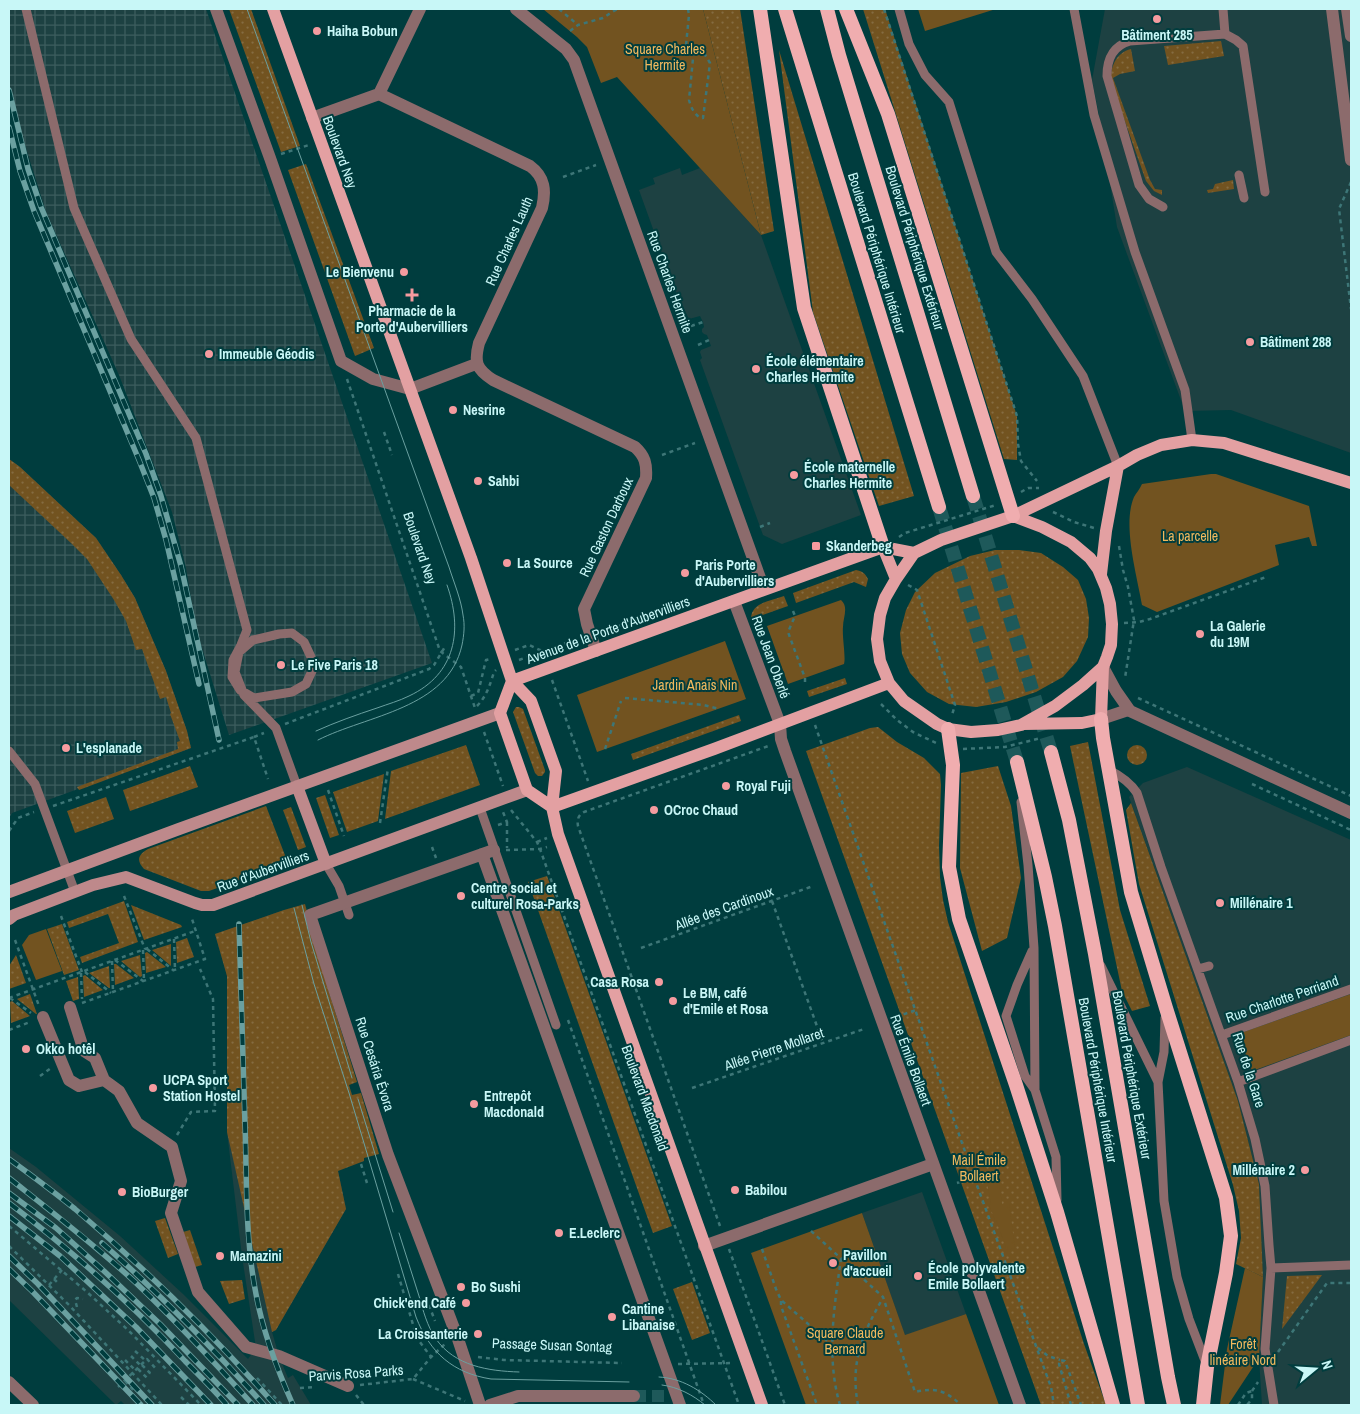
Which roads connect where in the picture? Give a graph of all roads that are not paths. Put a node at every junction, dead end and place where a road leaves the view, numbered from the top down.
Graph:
1 (26, 9) edge
2 (216, 9) edge
3 (273, 9) edge
4 (420, 9) edge
5 (516, 9) edge
6 (760, 9) edge
7 (785, 9) edge
8 (827, 9) edge
9 (846, 9) edge
10 (899, 9) edge
11 (1074, 9) edge
12 (1223, 9) edge
13 (1332, 9) edge
14 (1348, 9) edge
15 (1225, 34) junction
16 (1351, 36) edge
17 (379, 94) junction
18 (312, 118) junction
19 (1351, 160) edge
20 (1239, 175) dead end
21 (1265, 192) dead end
22 (1244, 198) dead end
23 (1162, 207) dead end
24 (476, 364) junction
25 (410, 389) junction
26 (1192, 440) junction
27 (1118, 466) junction
28 (1351, 483) edge
29 (973, 496) tunnel mouth
30 (939, 506) tunnel mouth
31 (1013, 516) junction
32 (884, 547) junction
33 (914, 553) junction
34 (1101, 574) junction
35 (896, 579) junction
36 (764, 589) junction
37 (734, 600) junction
38 (596, 651) junction
39 (1103, 667) junction
40 (512, 682) junction
41 (889, 683) junction
42 (1128, 710) junction
43 (500, 713) junction
44 (1101, 719) junction
45 (780, 724) junction
46 (1021, 724) junction
47 (948, 729) junction
48 (9, 751) edge
49 (1051, 752) tunnel mouth
50 (1017, 762) joint
51 (1109, 770) junction
52 (297, 786) junction
53 (527, 790) junction
54 (552, 807) junction
55 (480, 808) junction
56 (1351, 813) edge
57 (494, 850) junction
58 (482, 854) junction
59 (326, 864) junction
60 (67, 870) junction
61 (9, 892) edge
62 (75, 892) junction
63 (349, 915) dead end
64 (9, 919) edge
65 (1034, 948) junction
66 (1095, 954) junction
67 (1209, 966) dead end
68 (1198, 969) junction
69 (1351, 989) edge
70 (76, 1005) road end
71 (1166, 1008) junction
72 (42, 1018) road end
73 (556, 1025) dead end
74 (1222, 1034) junction
75 (1351, 1040) edge
76 (104, 1080) junction
77 (1158, 1082) junction
78 (1238, 1082) junction
79 (1016, 1085) junction
80 (1035, 1090) junction
81 (933, 1164) junction
82 (1057, 1212) junction
83 (704, 1246) junction
84 (1351, 1265) edge
85 (1271, 1268) junction
86 (1207, 1367) junction
87 (9, 1382) edge
88 (348, 1386) road end
89 (634, 1396) tunnel mouth
90 (666, 1396) tunnel mouth
91 (475, 1404) edge
92 (33, 1405) edge
93 (490, 1405) edge
94 (680, 1405) edge
95 (762, 1405) edge
96 (1020, 1405) edge
97 (1113, 1405) edge
98 (1138, 1405) edge
99 (1174, 1405) edge
100 (1203, 1405) edge
101 (1274, 1405) edge

1 - 52 lane
2 - 25 street
3 - 18 main road, Boulevard Ney
4 - 17 street
5 - 36 street, Rue Charles Hermite
6 - 32 highway
7 - 30 highway, Boulevard Périphérique Intérieur
8 - 29 highway, Boulevard Périphérique Extérieur
9 - 31 highway
10 - 27 lane
11 - 26 lane
12 - 15 lane
13 - 19 street
14 - 16 street
15 - 21 lane
15 - 23 lane
17 - 18 street
17 - 24 street, Rue Charles Lauth
18 - 25 main road, Boulevard Ney
20 - 22 lane
24 - 25 street
24 - 38 street, Rue Gaston Darboux
25 - 40 main road, Boulevard Ney
26 - 27 main road
26 - 28 main road
27 - 31 main road
27 - 34 main road
31 - 33 main road
31 - 34 main road
32 - 33 main road
32 - 35 main road
32 - 36 main road, Avenue de la Porte d'Aubervilliers
33 - 35 main road
34 - 39 main road
35 - 41 main road
36 - 37 main road, Avenue de la Porte d'Aubervilliers
37 - 38 main road, Avenue de la Porte d'Aubervilliers
37 - 45 street, Rue Jean Oberlé
38 - 40 main road, Avenue de la Porte d'Aubervilliers
39 - 42 street
39 - 44 main road
39 - 46 main road
40 - 43 main road
40 - 54 main road, Boulevard Macdonald
41 - 45 main road
41 - 47 main road
42 - 44 street
42 - 56 street
43 - 52 main road
43 - 53 main road
44 - 46 main road
44 - 51 highway
45 - 54 main road
45 - 81 street, Rue Émile Bollaert
46 - 47 main road
47 - 79 highway
48 - 60 lane
49 - 66 highway, Boulevard Périphérique Extérieur
50 - 65 lane
50 - 98 highway, Boulevard Périphérique Intérieur
51 - 68 lane, Rue de la Gare
51 - 71 highway
52 - 59 main road
52 - 60 main road
53 - 54 main road
53 - 55 main road, Rue d'Aubervilliers
54 - 83 main road, Boulevard Macdonald
55 - 57 lane
55 - 59 main road, Rue d'Aubervilliers
57 - 58 street, Rue Cesária Évora
57 - 73 lane
58 - 91 street, Rue Cesária Évora
58 - 94 street
59 - 62 main road, Rue d'Aubervilliers
59 - 63 lane
60 - 61 main road
60 - 62 lane
62 - 64 main road, Rue d'Aubervilliers
65 - 80 lane
65 - 80 lane
66 - 77 lane
66 - 99 highway, Boulevard Périphérique Extérieur
67 - 68 lane
68 - 74 lane, Rue de la Gare
69 - 74 lane, Rue Charlotte Perriand
70 - 76 street
71 - 77 lane
71 - 86 highway
72 - 76 street
74 - 78 lane, Rue de la Gare
75 - 78 lane
76 - 88 street
77 - 86 lane
78 - 85 lane, Rue de la Gare
79 - 80 lane
79 - 82 highway
80 - 82 lane
81 - 83 street
81 - 96 street, Rue Émile Bollaert
82 - 97 highway
83 - 95 main road, Boulevard Macdonald
84 - 85 lane
85 - 101 lane, Rue de la Gare
86 - 100 highway
87 - 92 street
89 - 93 street
90 - 94 street

